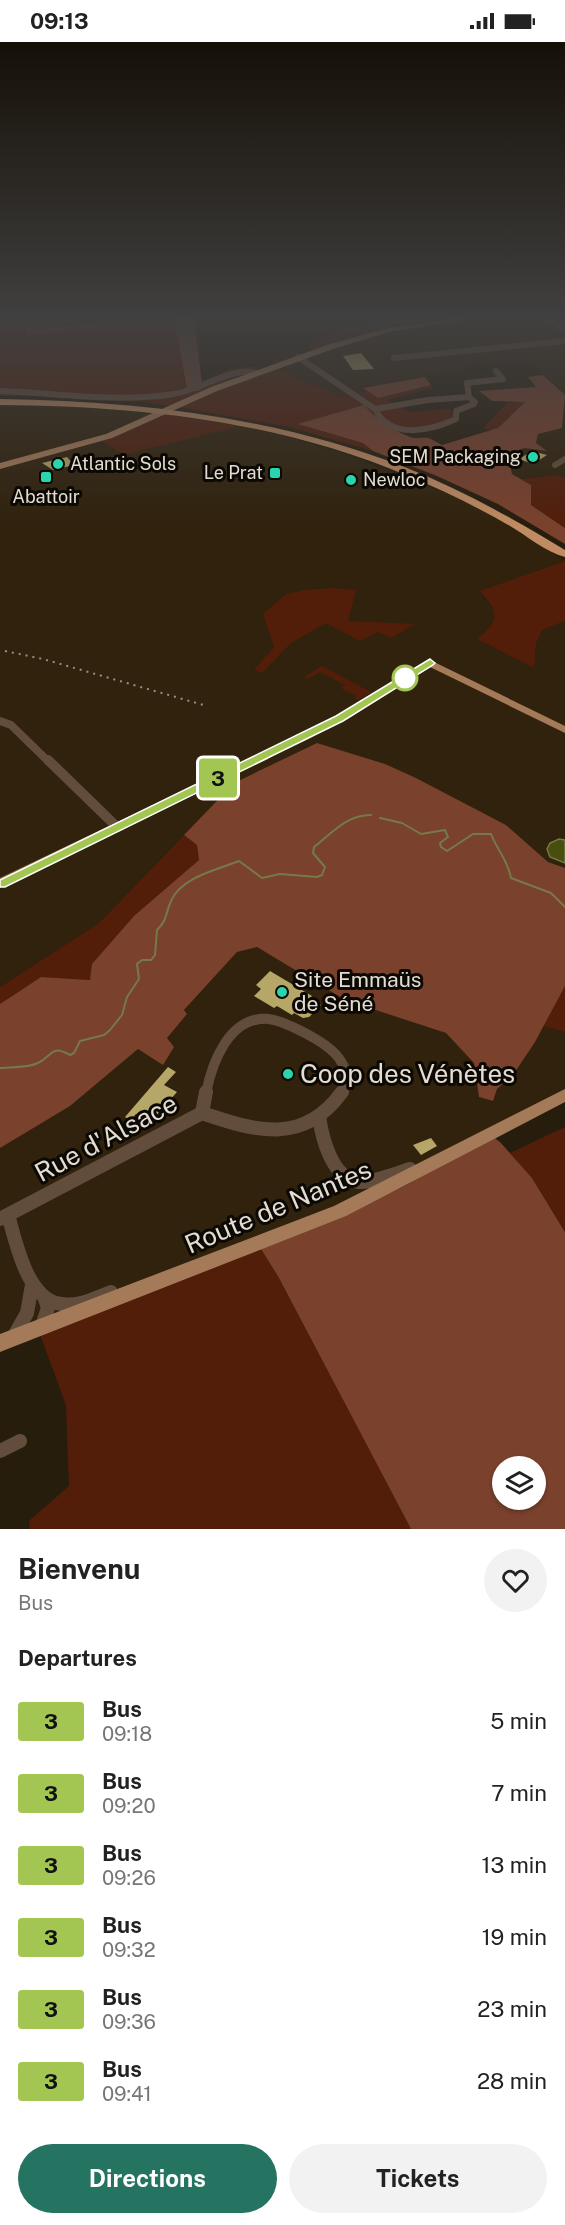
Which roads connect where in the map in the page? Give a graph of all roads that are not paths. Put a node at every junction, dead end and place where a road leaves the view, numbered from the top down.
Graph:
1 (196, 388) edge
2 (219, 388) edge
3 (344, 388) edge
4 (468, 388) edge
5 (0, 391) edge
6 (469, 397) junction
7 (0, 400) edge
8 (375, 409) junction
9 (565, 459) edge
10 (555, 465) dead end
11 (0, 466) edge
12 (565, 548) edge
13 (565, 554) edge
14 (0, 721) edge
15 (565, 730) edge
16 (294, 741) joint
17 (264, 756) joint
18 (117, 827) junction
19 (0, 884) edge
20 (565, 1095) edge
21 (202, 1113) junction
22 (319, 1116) junction
23 (452, 1154) junction
24 (4, 1217) edge
25 (198, 1268) junction
26 (32, 1285) junction
27 (45, 1299) junction
28 (41, 1328) junction
29 (6, 1341) edge
30 (20, 1441) dead end
31 (0, 1451) edge

1 - 5 street
2 - 11 main road
3 - 8 street
4 - 6 street
6 - 8 street
6 - 8 street
7 - 12 highway
7 - 13 highway
9 - 10 street
14 - 18 street
15 - 16 main road
16 - 17 street
17 - 18 main road
18 - 19 main road
20 - 23 main road, Route de Nantes
21 - 22 street
21 - 22 street
21 - 24 street, Rue d'Alsace
22 - 23 street
23 - 25 main road, Route de Nantes
24 - 26 street
25 - 27 street
25 - 28 main road, Route de Nantes
26 - 27 street
26 - 29 street
27 - 28 street
28 - 29 main road, Route de Nantes
30 - 31 street

